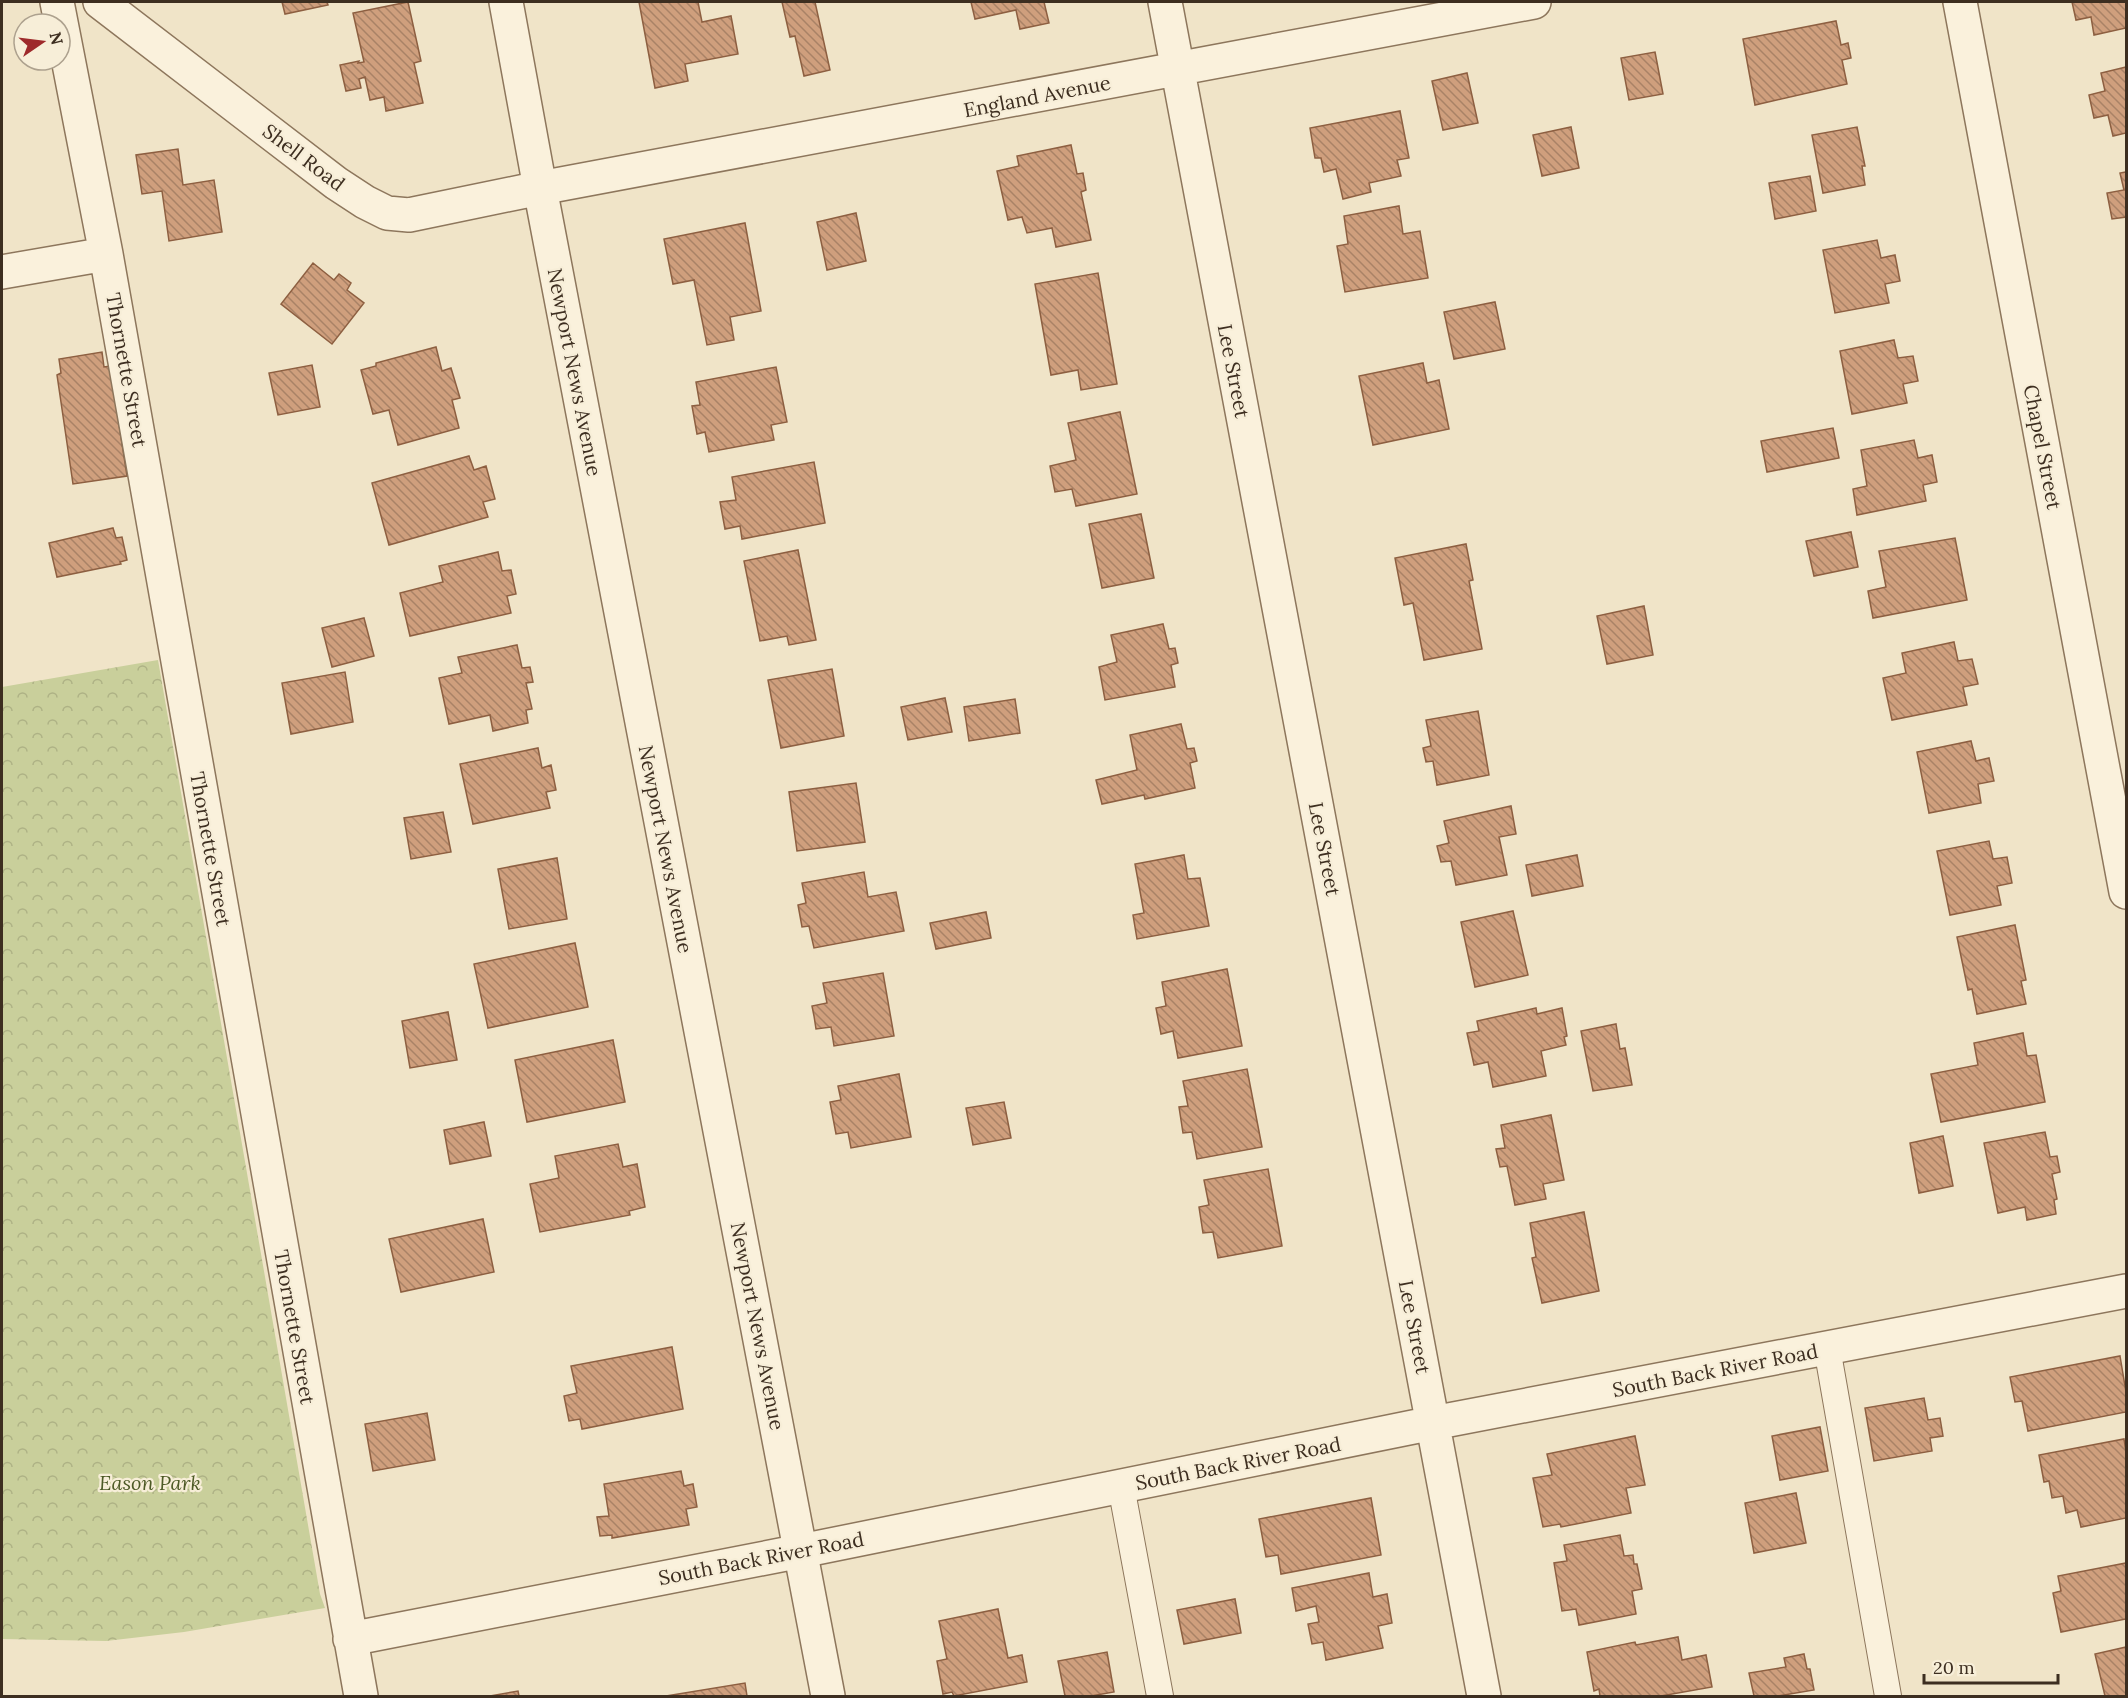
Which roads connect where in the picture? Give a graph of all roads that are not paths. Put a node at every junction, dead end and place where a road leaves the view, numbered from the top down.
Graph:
1 (57, 2) edge
2 (100, 2) edge
3 (506, 2) edge
4 (1165, 2) edge
5 (1534, 2) edge
6 (1960, 2) edge
7 (1178, 70) junction
8 (540, 188) junction
9 (106, 254) junction
10 (2, 272) edge
11 (2127, 892) edge
12 (2127, 1291) edge
13 (1827, 1348) junction
14 (1433, 1423) junction
15 (1120, 1486) junction
16 (801, 1551) junction
17 (350, 1639) junction
18 (361, 1696) edge
19 (828, 1696) edge
20 (1160, 1696) edge
21 (1484, 1696) edge
22 (1888, 1696) edge

1 - 9 street, Thornette Street
2 - 8 street, Shell Road
3 - 8 street, Newport News Avenue
4 - 7 street, Lee Street
5 - 7 street, England Avenue
6 - 11 street, Chapel Street
7 - 8 street, England Avenue
7 - 14 street, Lee Street
8 - 16 street, Newport News Avenue
9 - 10 street
9 - 17 street, Thornette Street
12 - 13 street, South Back River Road
13 - 14 street, South Back River Road
13 - 22 lane
14 - 15 street, South Back River Road
14 - 21 street, Lee Street
15 - 16 street, South Back River Road
15 - 20 lane
16 - 17 street, South Back River Road
16 - 19 street, Newport News Avenue
17 - 18 street, Thornette Street

